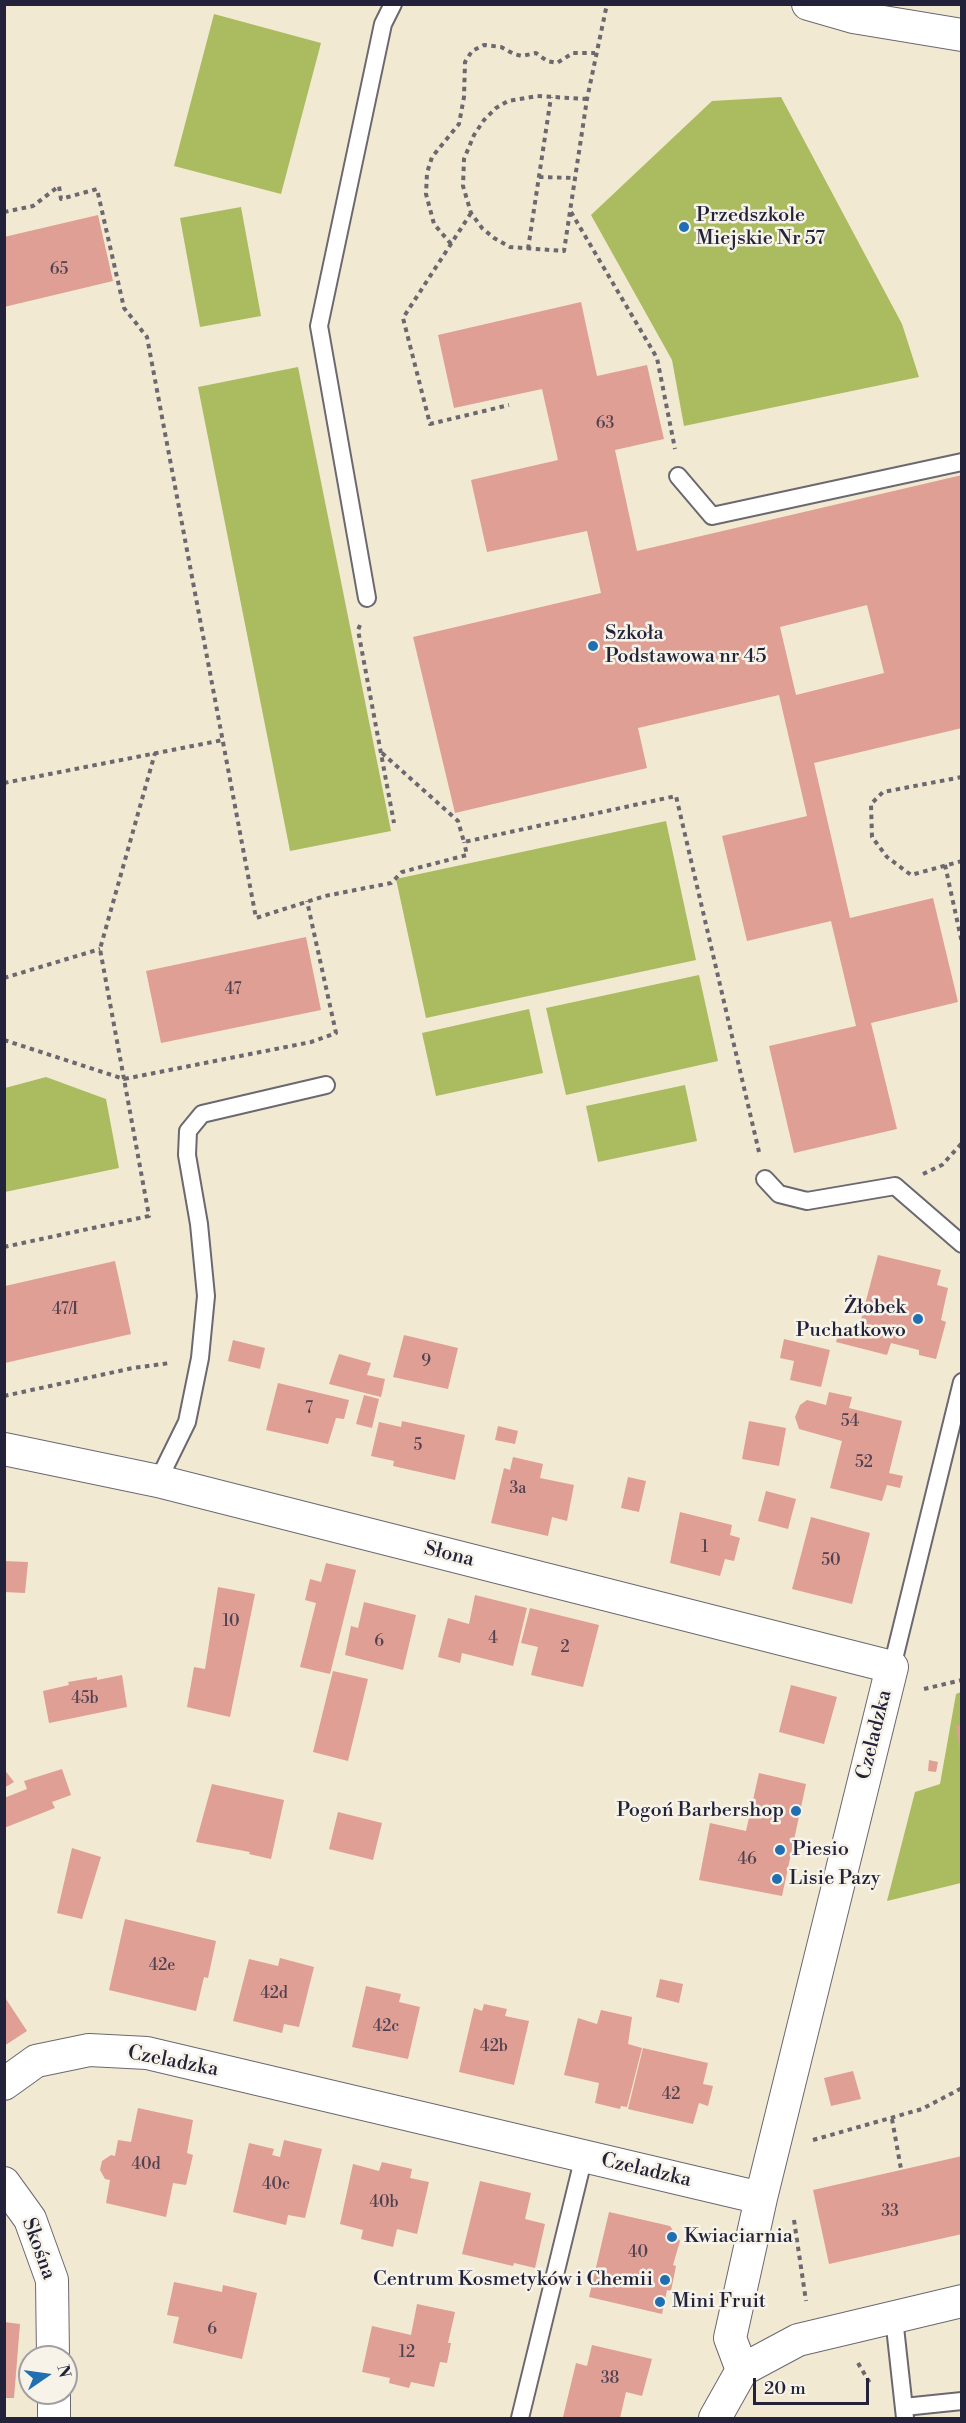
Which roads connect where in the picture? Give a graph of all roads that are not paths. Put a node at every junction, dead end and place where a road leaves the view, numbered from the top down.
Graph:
1 (393, 4) edge
2 (808, 4) edge
3 (962, 35) edge
4 (962, 462) edge
5 (678, 476) road end
6 (367, 598) road end
7 (326, 1085) dead end
8 (765, 1179) road end
9 (962, 1244) edge
10 (962, 1382) edge
11 (4, 1449) edge
12 (158, 1481) junction
13 (892, 1667) junction
14 (4, 2084) edge
15 (584, 2156) junction
16 (4, 2183) edge
17 (760, 2198) junction
18 (962, 2301) edge
19 (894, 2318) junction
20 (53, 2345) edge
21 (742, 2370) junction
22 (962, 2401) edge
23 (905, 2413) edge
24 (520, 2418) edge
25 (715, 2418) edge

1 - 6 lane
2 - 3 street
4 - 5 lane
7 - 12 lane
8 - 9 lane
10 - 13 lane
11 - 12 street, Słona
12 - 13 street, Słona
13 - 17 street, Czeladzka
14 - 15 street, Czeladzka
15 - 17 street, Czeladzka
15 - 24 lane
16 - 20 street, Skośna
17 - 21 street
18 - 19 street
19 - 21 street
19 - 23 lane
21 - 25 street
22 - 23 lane

